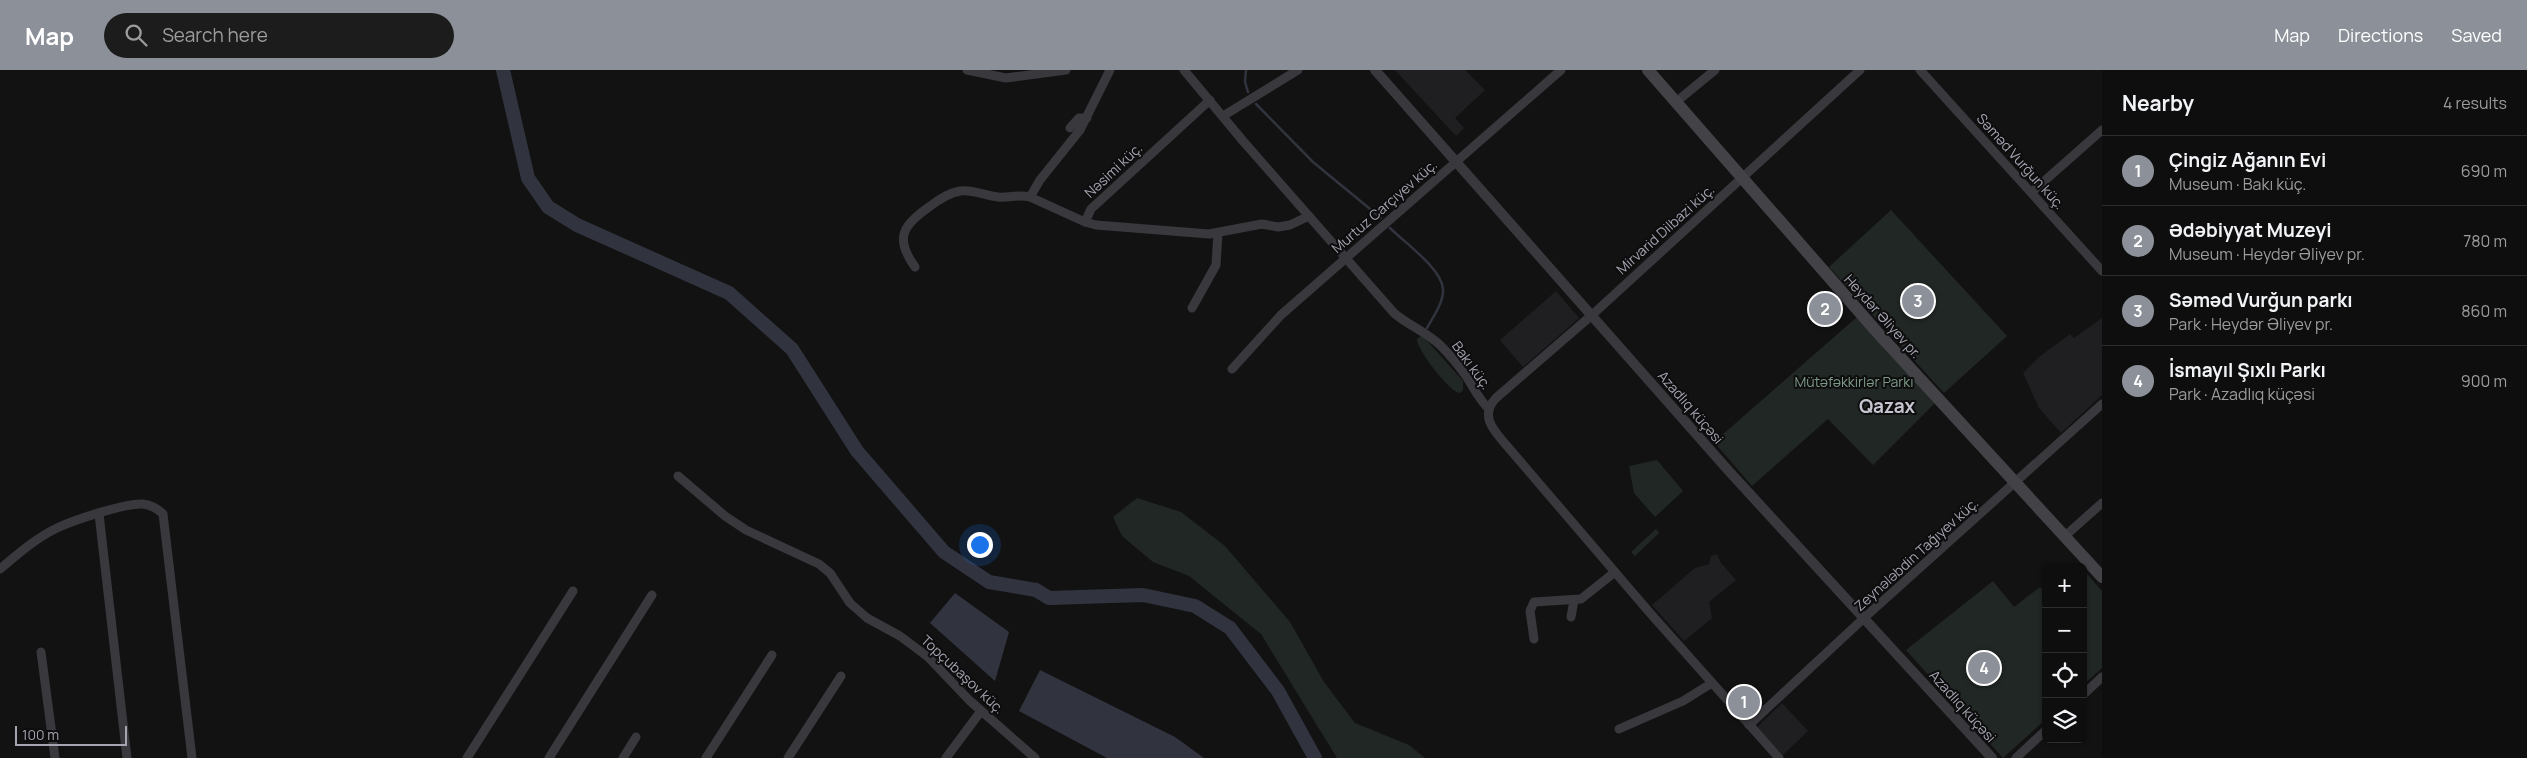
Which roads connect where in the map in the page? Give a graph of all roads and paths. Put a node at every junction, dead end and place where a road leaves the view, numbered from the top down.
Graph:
1 (967, 70) edge
2 (1066, 70) edge
3 (1110, 70) edge
4 (1184, 70) edge
5 (1298, 70) edge
6 (1375, 70) edge
7 (1561, 70) edge
8 (1648, 70) edge
9 (1715, 70) edge
10 (1860, 70) edge
11 (1920, 70) edge
12 (1210, 100) junction
13 (1676, 102) junction
14 (1223, 116) junction
15 (1087, 118) junction
16 (1070, 128) dead end
17 (2102, 130) edge
18 (1457, 161) junction
19 (1742, 178) junction
20 (2032, 192) junction
21 (1030, 197) junction
22 (1309, 216) junction
23 (1085, 222) junction
24 (1218, 233) junction
25 (1346, 256) junction
26 (915, 267) dead end
27 (2101, 267) edge
28 (1192, 308) dead end
29 (1592, 315) junction
30 (1232, 369) dead end
31 (2102, 404) edge
32 (1488, 408) junction
33 (678, 476) dead end
34 (2016, 482) junction
35 (2102, 503) edge
36 (99, 514) junction
37 (2065, 536) junction
38 (0, 569) edge
39 (1614, 572) junction
40 (2102, 577) edge
41 (573, 591) dead end
42 (652, 595) dead end
43 (1574, 600) junction
44 (1571, 617) dead end
45 (1864, 618) junction
46 (1534, 639) dead end
47 (41, 652) dead end
48 (772, 655) dead end
49 (841, 676) dead end
50 (2102, 677) edge
51 (1712, 683) junction
52 (2087, 691) edge
53 (981, 711) junction
54 (1749, 725) junction
55 (1619, 729) dead end
56 (2042, 734) edge
57 (636, 737) dead end
58 (1030, 757) edge
59 (55, 758) edge
60 (126, 758) edge
61 (192, 758) edge
62 (467, 758) edge
63 (549, 758) edge
64 (623, 758) edge
65 (706, 758) edge
66 (788, 758) edge
67 (946, 758) edge
68 (1780, 758) edge
69 (1992, 758) edge
70 (2016, 758) edge

1 - 2 street
3 - 15 street
4 - 12 street, Bakı küç.
5 - 14 street
6 - 18 street, Azadlıq küçəsi
7 - 18 street, Murtuz Carçıyev küç.
8 - 13 main road, Heydər Əliyev pr.
9 - 13 street
10 - 19 street, Mirvarid Dilbazi küç.
11 - 20 street, Səməd Vurğun küç.
12 - 14 street, Bakı küç.
12 - 23 street, Nəsimi küç.
13 - 19 main road, Heydər Əliyev pr.
14 - 22 street, Bakı küç.
15 - 16 street
15 - 21 street
17 - 20 street
18 - 25 street, Murtuz Carçıyev küç.
18 - 29 street, Azadlıq küçəsi
19 - 29 street, Mirvarid Dilbazi küç.
19 - 34 main road, Heydər Əliyev pr.
20 - 27 street, Səməd Vurğun küç.
21 - 23 street
21 - 26 street
22 - 24 street
22 - 25 street, Bakı küç.
23 - 24 street
24 - 28 street
25 - 30 street, Murtuz Carçıyev küç.
25 - 32 street, Bakı küç.
29 - 32 street, Mirvarid Dilbazi küç.
29 - 45 street, Azadlıq küçəsi
31 - 34 street, Zeynələbdin Tağıyev küç.
32 - 39 street, Bakı küç.
33 - 53 street, Topçubaşov küç.
34 - 37 main road, Heydər Əliyev pr.
34 - 45 street, Zeynələbdin Tağıyev küç.
35 - 37 street
36 - 38 street
36 - 60 street
36 - 61 street
37 - 40 main road, Heydər Əliyev pr.
39 - 43 street
39 - 51 street, Bakı küç.
41 - 62 street
42 - 63 street
43 - 44 street
43 - 46 street
45 - 54 street, Zeynələbdin Tağıyev küç.
45 - 69 street, Azadlıq küçəsi
47 - 59 street
48 - 65 street
49 - 66 street
50 - 52 street
51 - 54 street, Bakı küç.
51 - 55 street
53 - 58 street, Topçubaşov küç.
53 - 67 street
54 - 68 street, Bakı küç.
56 - 70 street
57 - 64 street

